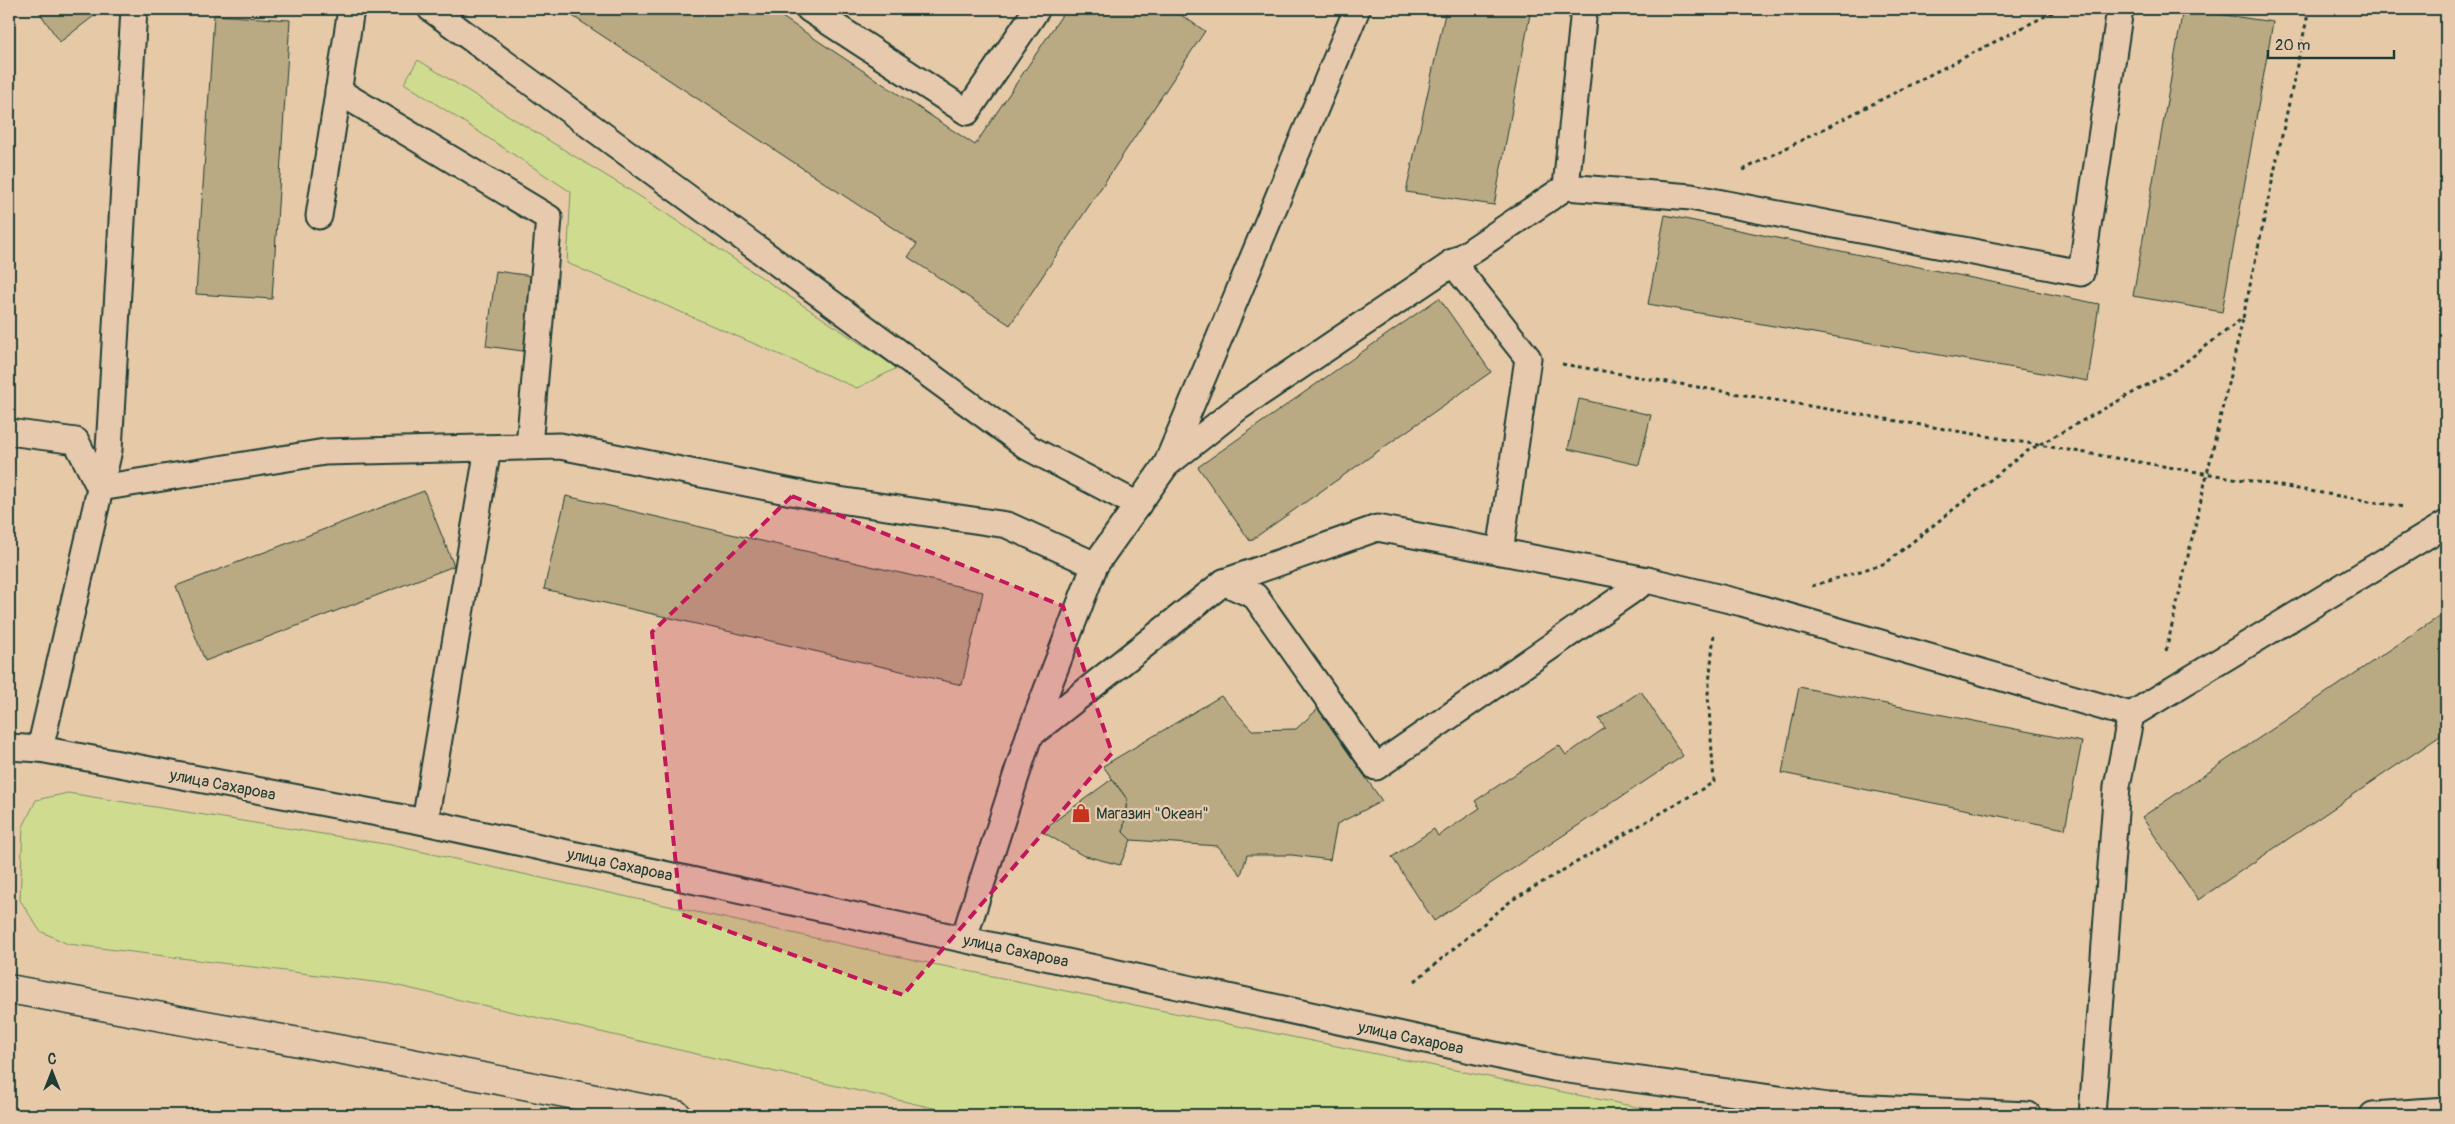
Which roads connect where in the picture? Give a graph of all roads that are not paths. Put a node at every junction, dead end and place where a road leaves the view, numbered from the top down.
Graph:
1 (134, 9) edge
2 (351, 9) edge
3 (431, 9) edge
4 (809, 9) edge
5 (1037, 9) edge
6 (1357, 9) edge
7 (1584, 9) edge
8 (2120, 9) edge
9 (338, 91) junction
10 (1566, 187) junction
11 (319, 216) dead end
12 (1452, 262) junction
13 (9, 432) edge
14 (529, 446) junction
15 (488, 448) junction
16 (1166, 465) junction
17 (100, 488) junction
18 (1138, 505) junction
19 (2446, 524) edge
20 (1500, 552) junction
21 (1095, 565) junction
22 (1647, 580) junction
23 (1224, 582) junction
24 (2131, 715) junction
25 (1029, 736) junction
26 (9, 747) edge
27 (40, 749) junction
28 (425, 822) junction
29 (964, 938) junction
30 (9, 990) edge
31 (2446, 1110) edge
32 (677, 1115) edge
33 (2028, 1115) edge
34 (2092, 1115) edge
35 (2373, 1115) edge

1 - 17 lane
2 - 9 lane
3 - 18 lane
4 - 5 lane
6 - 16 lane
7 - 10 lane
8 - 10 lane
9 - 11 lane
9 - 14 lane
10 - 12 lane
12 - 16 lane
12 - 20 lane
13 - 17 lane
14 - 15 lane
14 - 21 lane
15 - 17 lane
15 - 28 lane
16 - 18 lane
17 - 27 lane
18 - 21 lane
19 - 24 lane
20 - 22 lane
20 - 23 lane
21 - 25 lane
22 - 23 lane
22 - 24 lane
23 - 25 lane
24 - 34 lane
25 - 29 lane
26 - 27 lane, улица Сахарова
27 - 28 lane, улица Сахарова
28 - 29 lane, улица Сахарова
29 - 33 lane, улица Сахарова
30 - 32 street
31 - 35 lane

